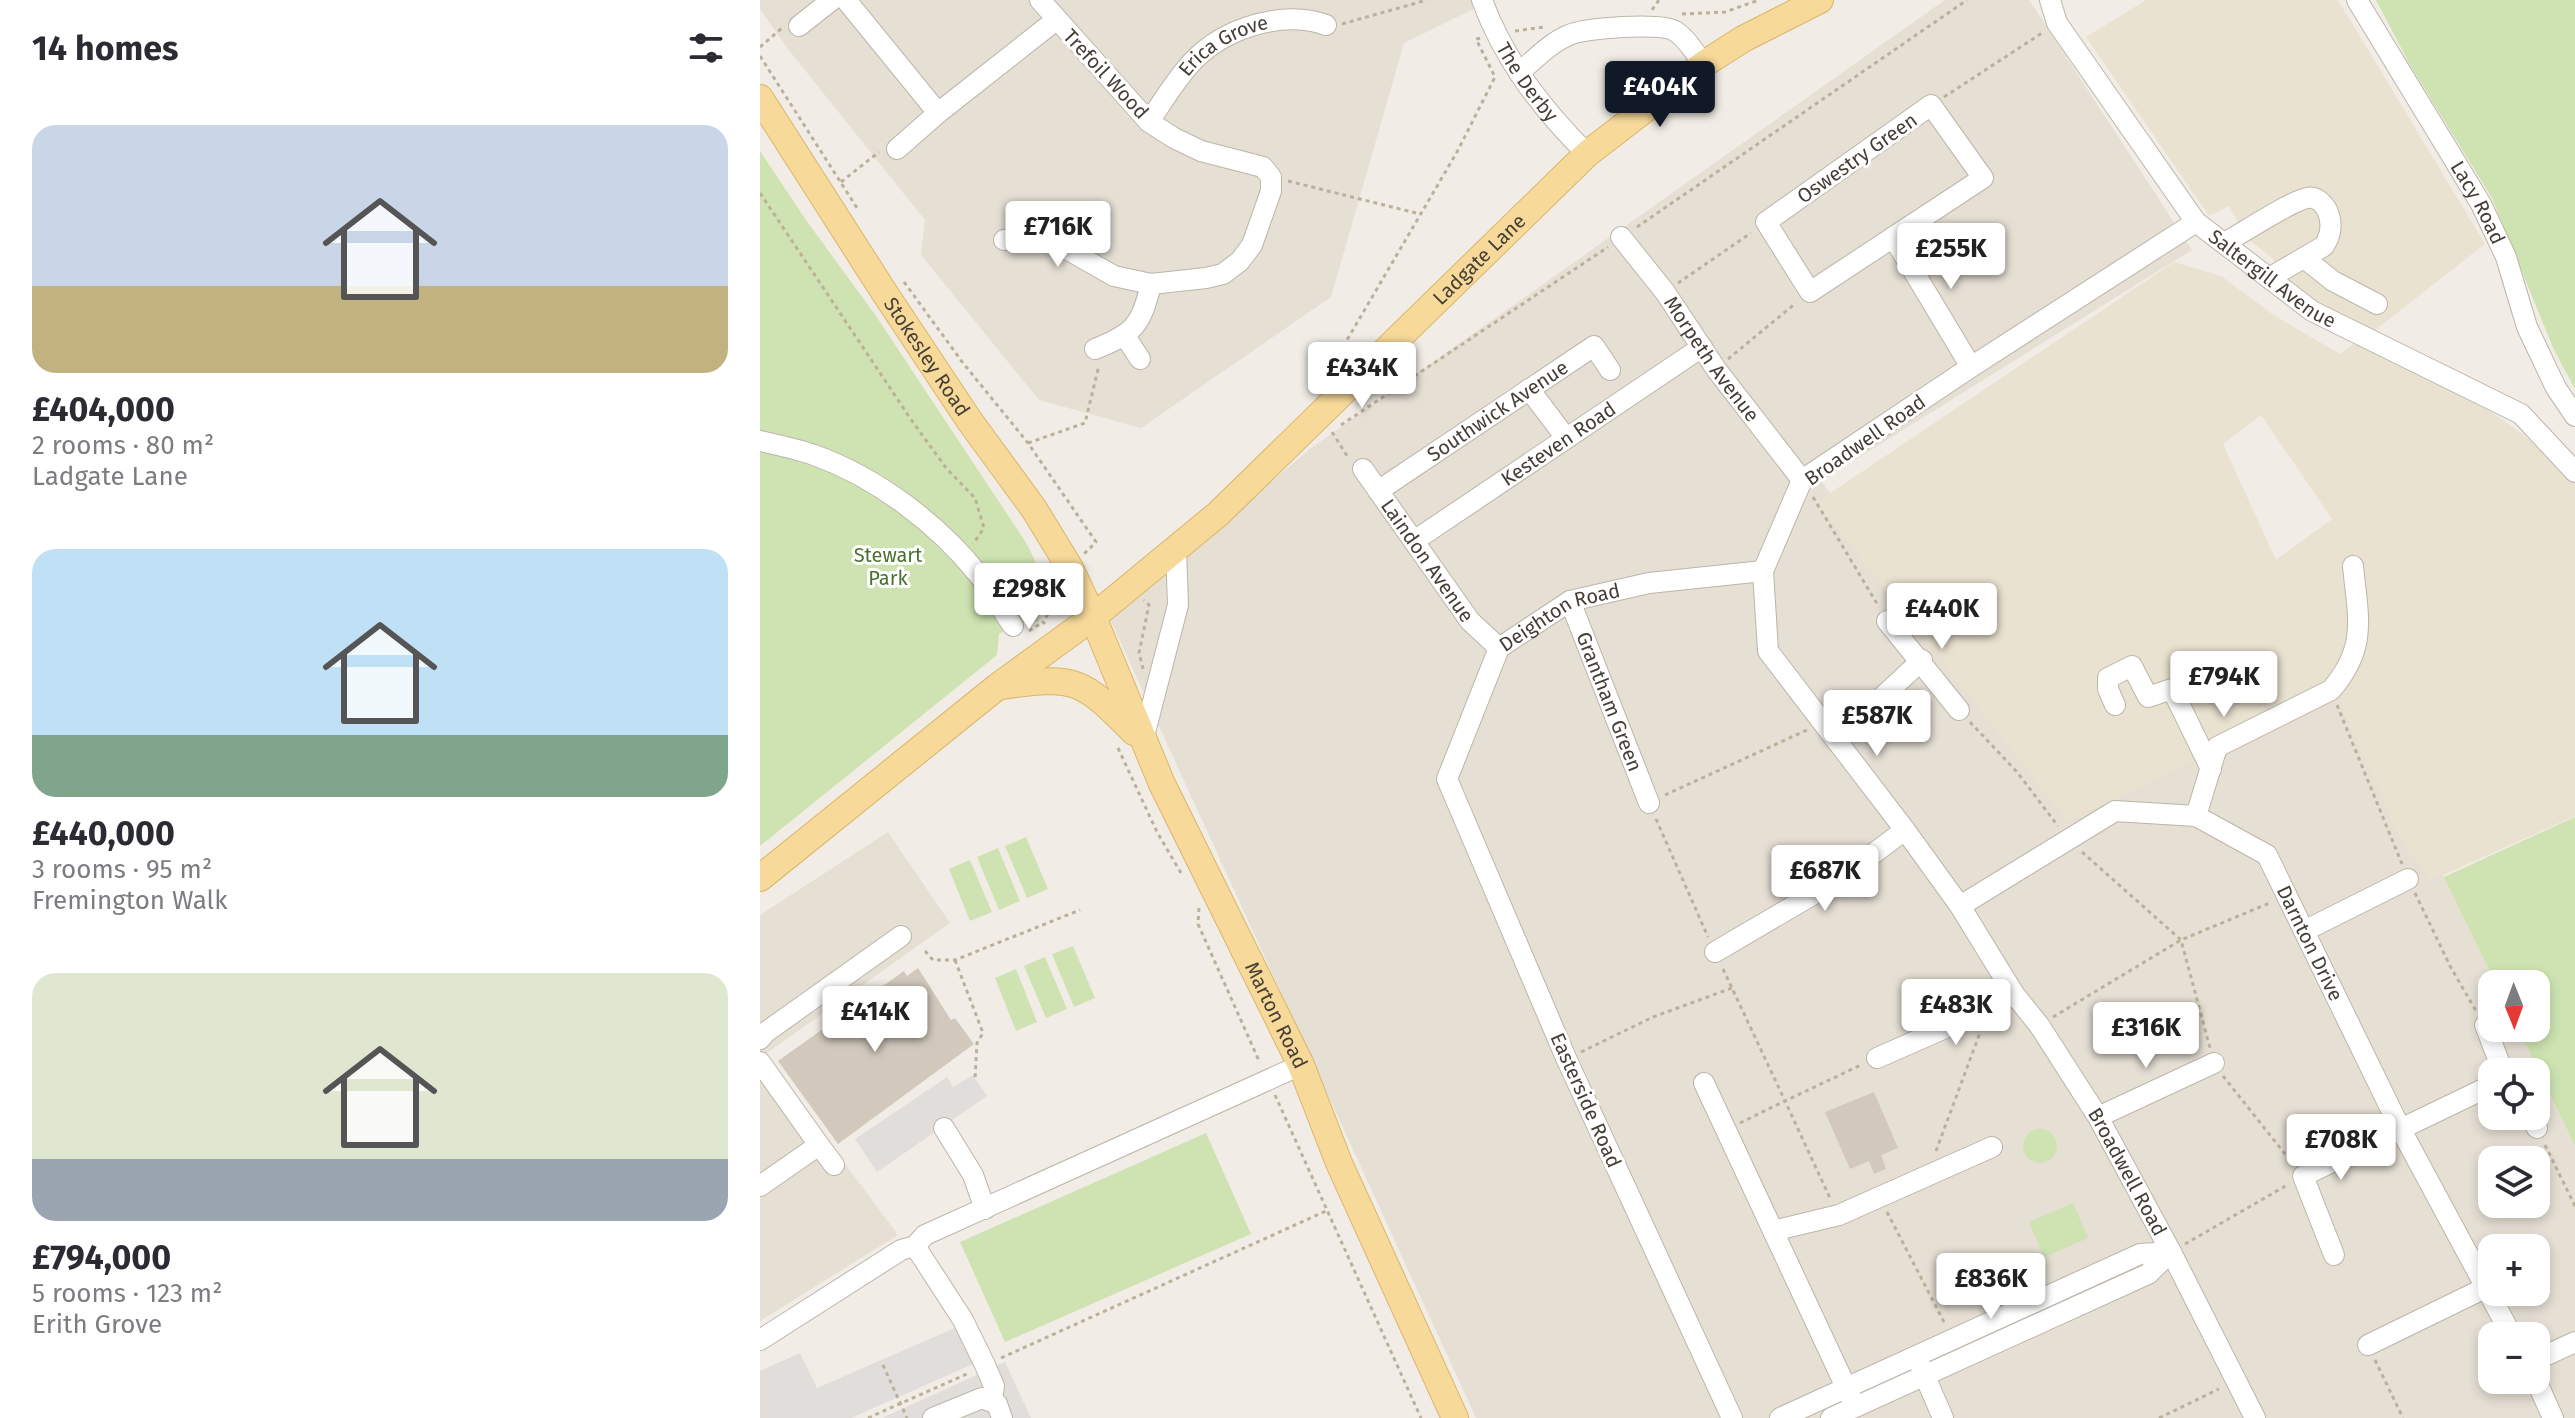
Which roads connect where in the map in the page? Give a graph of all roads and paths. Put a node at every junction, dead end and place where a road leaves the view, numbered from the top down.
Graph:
1 (832, 0) edge
2 (846, 0) edge
3 (1040, 0) edge
4 (1427, 0) edge
5 (1482, 0) edge
6 (1820, 0) edge
7 (1967, 0) edge
8 (2050, 0) edge
9 (2357, 0) edge
10 (1315, 14) edge
11 (1056, 20) junction
12 (2057, 23) junction
13 (799, 26) joint
14 (1495, 33) junction
15 (760, 47) edge
16 (760, 56) edge
17 (1704, 64) junction
18 (1519, 73) junction
19 (760, 98) edge
20 (1931, 105) junction
21 (938, 113) junction
22 (1149, 122) junction
23 (897, 149) joint
24 (1587, 154) junction
25 (1271, 177) junction
26 (841, 182) junction
27 (760, 193) edge
28 (1039, 212) dead end
29 (1420, 214) junction
30 (865, 221) dead end
31 (1766, 222) junction
32 (2196, 222) junction
33 (1621, 237) junction
34 (1893, 237) junction
35 (1034, 238) junction
36 (1004, 240) dead end
37 (2224, 243) junction
38 (2304, 258) junction
39 (898, 274) dead end
40 (2269, 278) junction
41 (1151, 284) junction
42 (1665, 292) junction
43 (1810, 292) junction
44 (2377, 304) dead end
45 (1125, 336) junction
46 (1702, 347) junction
47 (1095, 349) joint
48 (1140, 359) dead end
49 (1971, 367) junction
50 (1716, 369) junction
51 (1610, 370) dead end
52 (1529, 389) junction
53 (2575, 416) edge
54 (1326, 423) junction
55 (1566, 438) junction
56 (760, 441) edge
57 (1028, 443) junction
58 (1363, 469) joint
59 (2575, 472) edge
60 (1802, 480) junction
61 (1378, 491) junction
62 (1414, 541) junction
63 (1096, 542) dead end
64 (953, 546) junction
65 (1176, 549) junction
66 (2353, 566) dead end
67 (1763, 571) junction
68 (1131, 583) junction
69 (1570, 601) junction
70 (1093, 617) junction
71 (1887, 621) joint
72 (1013, 626) dead end
73 (1499, 648) junction
74 (1922, 660) junction
75 (997, 687) junction
76 (2331, 690) junction
77 (2115, 705) dead end
78 (1151, 708) junction
79 (1959, 710) joint
80 (1143, 740) junction
81 (1836, 740) junction
82 (2211, 769) junction
83 (1447, 779) joint
84 (1649, 803) dead end
85 (2196, 816) junction
86 (1905, 830) junction
87 (2068, 839) junction
88 (760, 878) edge
89 (2408, 879) junction
90 (2287, 895) junction
91 (1199, 906) dead end
92 (1960, 906) junction
93 (1080, 910) dead end
94 (2304, 931) junction
95 (901, 936) dead end
96 (2181, 940) junction
97 (925, 951) dead end
98 (1715, 952) dead end
99 (955, 960) junction
100 (1732, 988) dead end
101 (2014, 994) junction
102 (2478, 1013) edge
103 (1977, 1014) junction
104 (2039, 1025) junction
105 (760, 1039) edge
106 (1566, 1058) junction
107 (1877, 1058) dead end
108 (760, 1062) edge
109 (2214, 1063) junction
110 (1301, 1065) junction
111 (975, 1079) dead end
112 (1268, 1080) junction
113 (1704, 1083) dead end
114 (2478, 1092) edge
115 (2098, 1117) junction
116 (944, 1128) dead end
117 (2400, 1128) junction
118 (1726, 1130) junction
119 (2537, 1130) edge
120 (819, 1145) junction
121 (1992, 1147) dead end
122 (834, 1165) dead end
123 (2303, 1176) junction
124 (1927, 1177) junction
125 (760, 1186) edge
126 (1880, 1198) junction
127 (2575, 1206) edge
128 (985, 1209) junction
129 (1326, 1211) junction
130 (1839, 1215) junction
131 (1773, 1231) junction
132 (915, 1246) junction
133 (2171, 1252) junction
134 (2334, 1255) dead end
135 (2478, 1275) edge
136 (2478, 1291) edge
137 (1953, 1339) junction
138 (760, 1340) edge
139 (2575, 1342) edge
140 (2368, 1345) joint
141 (2550, 1354) edge
142 (1916, 1356) junction
143 (883, 1365) dead end
144 (985, 1365) junction
145 (1926, 1377) junction
146 (2237, 1381) junction
147 (1844, 1388) junction
148 (2542, 1394) edge
149 (901, 1403) junction
150 (1856, 1406) junction
151 (997, 1409) edge
152 (868, 1418) edge
153 (907, 1418) edge
154 (933, 1418) edge
155 (1421, 1418) edge
156 (1455, 1418) edge
157 (1732, 1418) edge
158 (1780, 1418) edge
159 (1831, 1418) edge
160 (1943, 1418) edge
161 (2159, 1418) edge
162 (2255, 1418) edge
163 (2403, 1418) edge
164 (2553, 1418) edge

1 - 13 street
2 - 21 street
3 - 11 street, Trefoil Wood
4 - 10 path
5 - 14 street, The Derby
6 - 17 main road, Ladgate Lane
7 - 33 path
8 - 12 street, Saltergill Avenue
9 - 53 street, Lacy Road
10 - 22 street, Erica Grove
11 - 21 street
11 - 22 street, Trefoil Wood
12 - 20 path
12 - 32 street, Saltergill Avenue
13 - 15 path
14 - 18 street, The Derby
14 - 29 path
16 - 26 path
17 - 18 street
17 - 24 main road, Ladgate Lane
18 - 24 street, The Derby
19 - 70 main road, Stokesley Road
20 - 31 street, Oswestry Green
20 - 34 street, Oswestry Green
21 - 23 street
22 - 25 street, Trefoil Wood
23 - 26 path
24 - 54 main road, Ladgate Lane
25 - 29 path
25 - 41 street
26 - 30 path
27 - 64 path
28 - 35 street
29 - 54 path
31 - 42 path
31 - 43 street
32 - 37 street, Saltergill Avenue
32 - 49 street, Broadwell Road
33 - 42 street, Morpeth Avenue
33 - 54 path
34 - 43 street, Oswestry Green
34 - 49 street
35 - 36 street
35 - 41 street
37 - 38 street
37 - 40 street, Saltergill Avenue
38 - 40 street
38 - 44 street
39 - 57 path
40 - 59 street, Saltergill Avenue
41 - 45 street
42 - 46 street, Morpeth Avenue
43 - 50 path
45 - 47 street
45 - 48 street
46 - 50 street, Morpeth Avenue
46 - 55 street, Kesteven Road
47 - 57 path
49 - 60 street, Broadwell Road
50 - 60 street, Morpeth Avenue
51 - 52 street, Southwick Avenue
52 - 55 street
52 - 61 street, Southwick Avenue
54 - 58 path
54 - 65 main road, Ladgate Lane
55 - 62 street, Kesteven Road
56 - 64 street
57 - 63 path
58 - 61 street, Laindon Avenue
60 - 67 street, Broadwell Road
60 - 71 path
61 - 62 street, Laindon Avenue
62 - 73 street, Laindon Avenue
64 - 72 street
65 - 68 main road, Ladgate Lane
65 - 78 street
66 - 76 street
67 - 69 street, Deighton Road
67 - 81 street, Broadwell Road
68 - 70 main road, Ladgate Lane
68 - 78 path
69 - 73 street, Deighton Road
69 - 84 street, Grantham Green
70 - 75 main road, Ladgate Lane
70 - 80 main road, Marton Road
71 - 74 street
73 - 83 street, Deighton Road
74 - 79 street
74 - 81 street
75 - 80 main road
75 - 88 main road, Ladgate Lane
76 - 82 street
76 - 89 path
77 - 82 street
78 - 80 street
79 - 87 path
80 - 110 main road, Marton Road
81 - 86 street, Broadwell Road
82 - 85 street
83 - 106 street, Easterside Road
85 - 87 street, Darnton Drive
85 - 90 street, Darnton Drive
86 - 92 street, Broadwell Road
86 - 98 street
87 - 92 street, Darnton Drive
87 - 96 path
89 - 94 street
89 - 102 path
90 - 94 street, Darnton Drive
90 - 96 path
91 - 112 path
92 - 101 street, Broadwell Road
93 - 99 path
94 - 117 street, Darnton Drive
95 - 105 street
96 - 104 path
96 - 109 path
97 - 99 path
99 - 111 path
100 - 106 path
101 - 103 street
101 - 104 street, Broadwell Road
103 - 107 street
103 - 124 path
104 - 115 street, Broadwell Road
106 - 157 street, Easterside Road
108 - 120 street
109 - 115 street
109 - 123 path
110 - 112 street
110 - 156 main road, Marton Road
112 - 128 street
112 - 129 path
113 - 118 street
114 - 117 street
115 - 133 street, Broadwell Road
116 - 128 street
117 - 123 street
117 - 135 street, Darnton Drive
118 - 130 path
118 - 131 street
119 - 127 path
120 - 122 street
120 - 125 street
121 - 124 street
123 - 133 path
123 - 134 street
124 - 126 street
126 - 130 street
126 - 137 path
128 - 132 street
129 - 144 path
129 - 155 path
130 - 131 street
131 - 147 street
132 - 138 street
132 - 144 street
133 - 137 street
133 - 145 street
133 - 146 street, Broadwell Road
136 - 140 street
137 - 142 street
139 - 141 street
140 - 163 path
142 - 145 street
142 - 147 street
143 - 149 path
144 - 149 path
144 - 151 street
145 - 150 street
145 - 160 street
146 - 161 path
146 - 162 street, Broadwell Road
147 - 150 street
147 - 158 street
148 - 164 street
149 - 152 path
149 - 153 path
150 - 159 street
151 - 154 street

